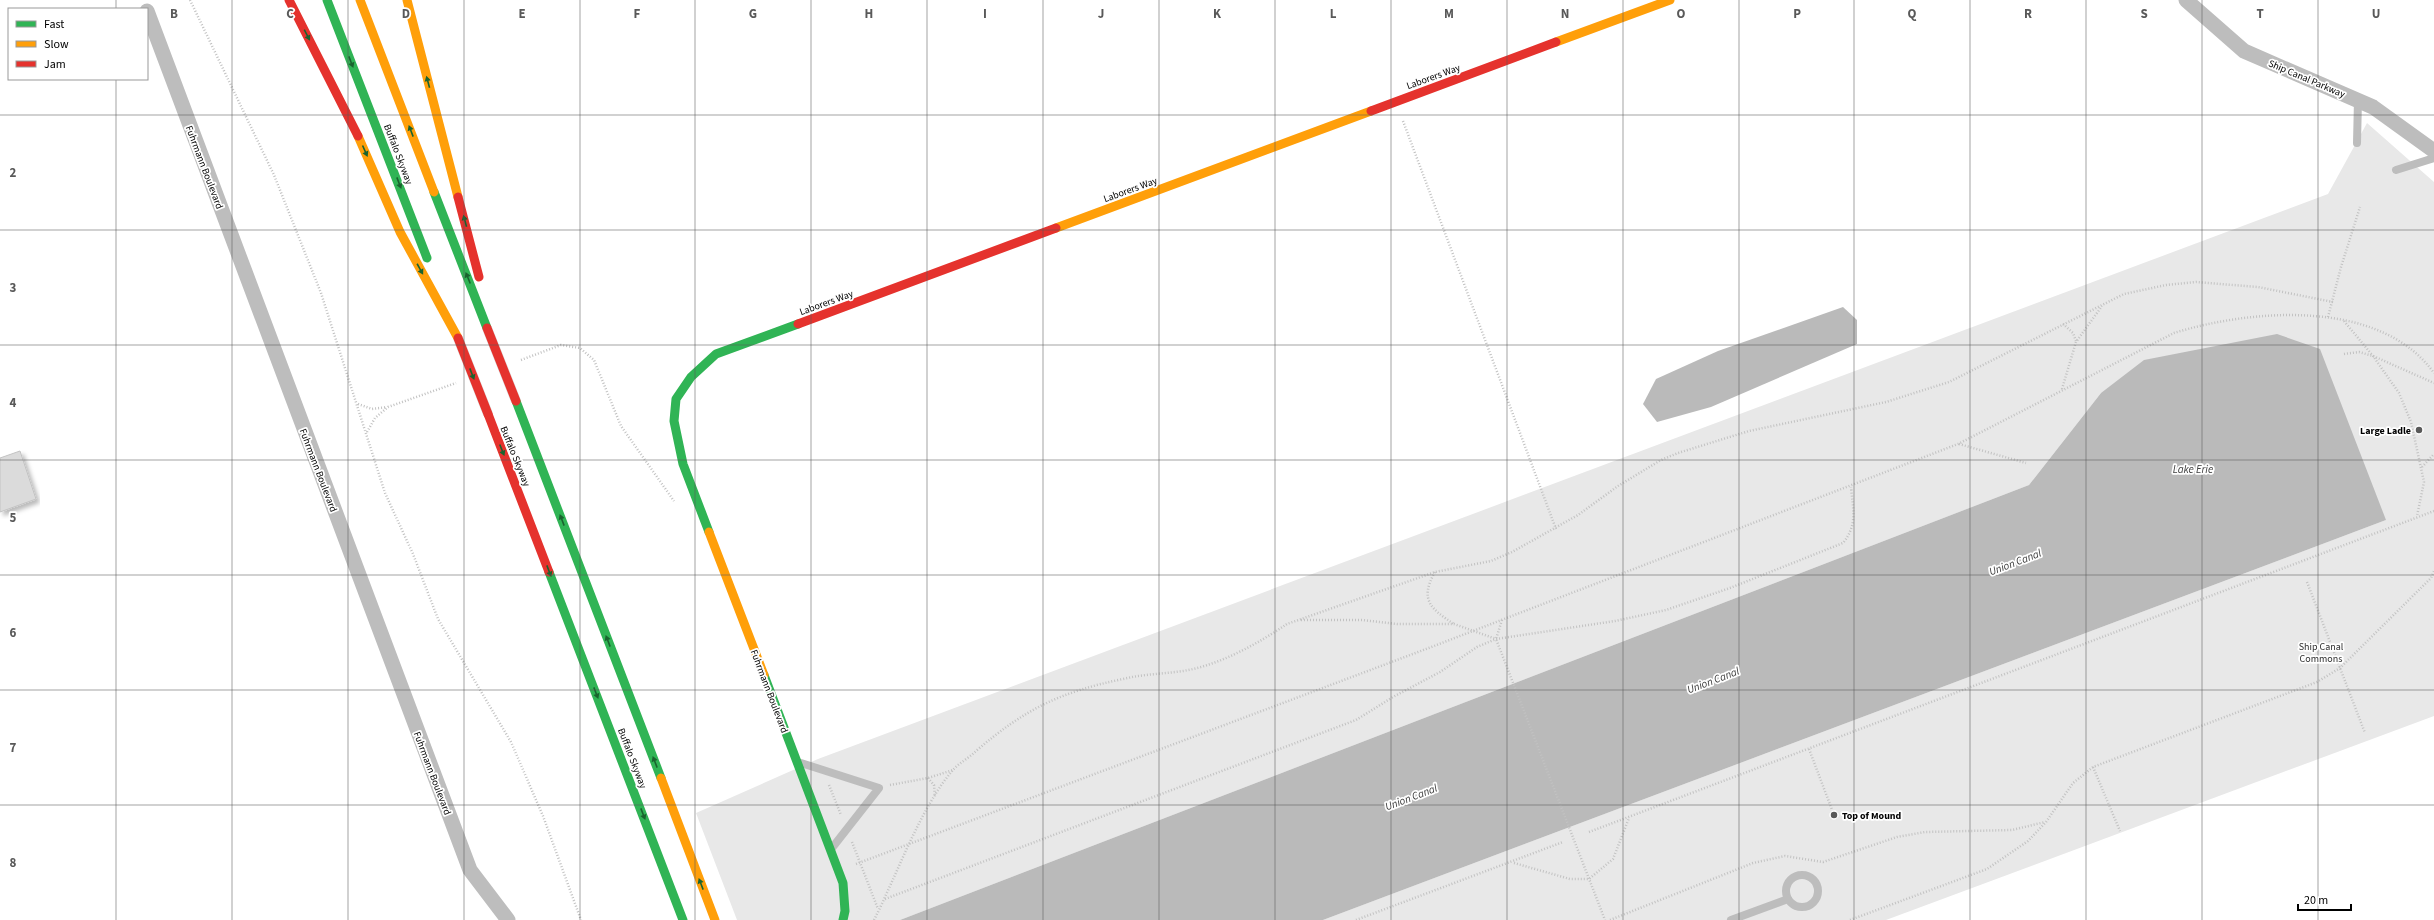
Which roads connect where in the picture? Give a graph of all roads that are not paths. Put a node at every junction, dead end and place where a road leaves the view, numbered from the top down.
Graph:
1 (289, 0) edge
2 (327, 0) edge
3 (360, 0) edge
4 (407, 0) edge
5 (1670, 0) edge
6 (2186, 0) edge
7 (1659, 2) edge
8 (148, 13) edge
9 (2358, 100) junction
10 (2357, 143) dead end
11 (2434, 151) edge
12 (2434, 158) edge
13 (2396, 170) dead end
14 (487, 328) junction
15 (458, 338) junction
16 (683, 464) joint
17 (796, 761) junction
18 (830, 851) junction
19 (1788, 899) junction
20 (508, 920) edge
21 (684, 920) edge
22 (715, 920) edge
23 (843, 920) edge
24 (1731, 920) edge

1 -> 15 main road
2 -> 15 main road, Buffalo Skyway
14 -> 3 main road, Buffalo Skyway
14 -> 4 main road
5 - 7 main road, Laborers Way
6 - 9 street, Ship Canal Parkway
7 - 16 main road, Laborers Way
8 - 20 street, Fuhrmann Boulevard
9 - 10 lane
9 - 11 street, Ship Canal Parkway
12 - 13 lane
22 -> 14 main road, Buffalo Skyway, bridge
15 -> 21 main road, Buffalo Skyway, bridge
16 - 17 main road, Fuhrmann Boulevard
17 - 18 main road, Fuhrmann Boulevard
17 - 18 lane
18 - 23 main road, Fuhrmann Boulevard
19 - 19 lane
19 - 24 lane

